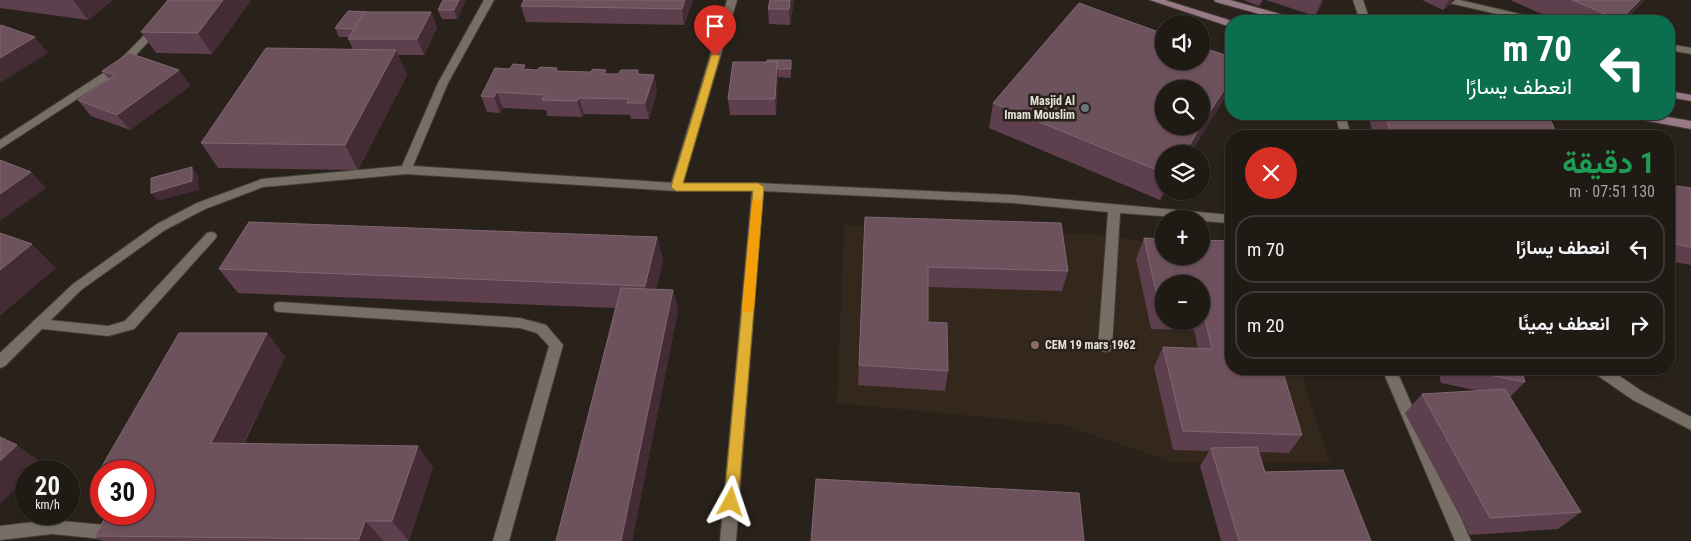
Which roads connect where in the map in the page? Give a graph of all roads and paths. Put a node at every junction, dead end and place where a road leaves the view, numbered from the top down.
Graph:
1 (489, 0) edge
2 (732, 0) edge
3 (1155, 0) edge
4 (1219, 0) edge
5 (1358, 0) edge
6 (1448, 0) edge
7 (1273, 15) edge
8 (1363, 15) edge
9 (1512, 15) edge
10 (162, 20) edge
11 (1225, 22) edge
12 (1675, 48) edge
13 (1691, 50) edge
14 (1675, 95) edge
15 (1691, 98) edge
16 (1664, 120) edge
17 (1691, 125) edge
18 (0, 145) edge
19 (406, 170) junction
20 (676, 187) junction
21 (758, 187) junction
22 (1114, 209) junction
23 (1225, 218) edge
24 (211, 236) dead end
25 (280, 307) dead end
26 (39, 324) junction
27 (1105, 347) dead end
28 (0, 362) edge
29 (1392, 375) edge
30 (1608, 375) edge
31 (1691, 424) edge
32 (0, 533) edge
33 (131, 535) edge
34 (501, 541) edge
35 (728, 541) edge
36 (1463, 541) edge

1 - 19 street
2 - 20 street
3 - 11 main road
4 - 7 main road
5 - 8 street
6 - 9 street
10 - 18 street
12 - 13 street
14 - 15 main road
16 - 17 main road
19 - 20 street
19 - 26 street
20 - 21 street
21 - 22 street
21 - 35 street
22 - 23 street
22 - 27 street
24 - 26 street
25 - 34 street
26 - 28 street
29 - 36 street
30 - 31 street
32 - 33 street

